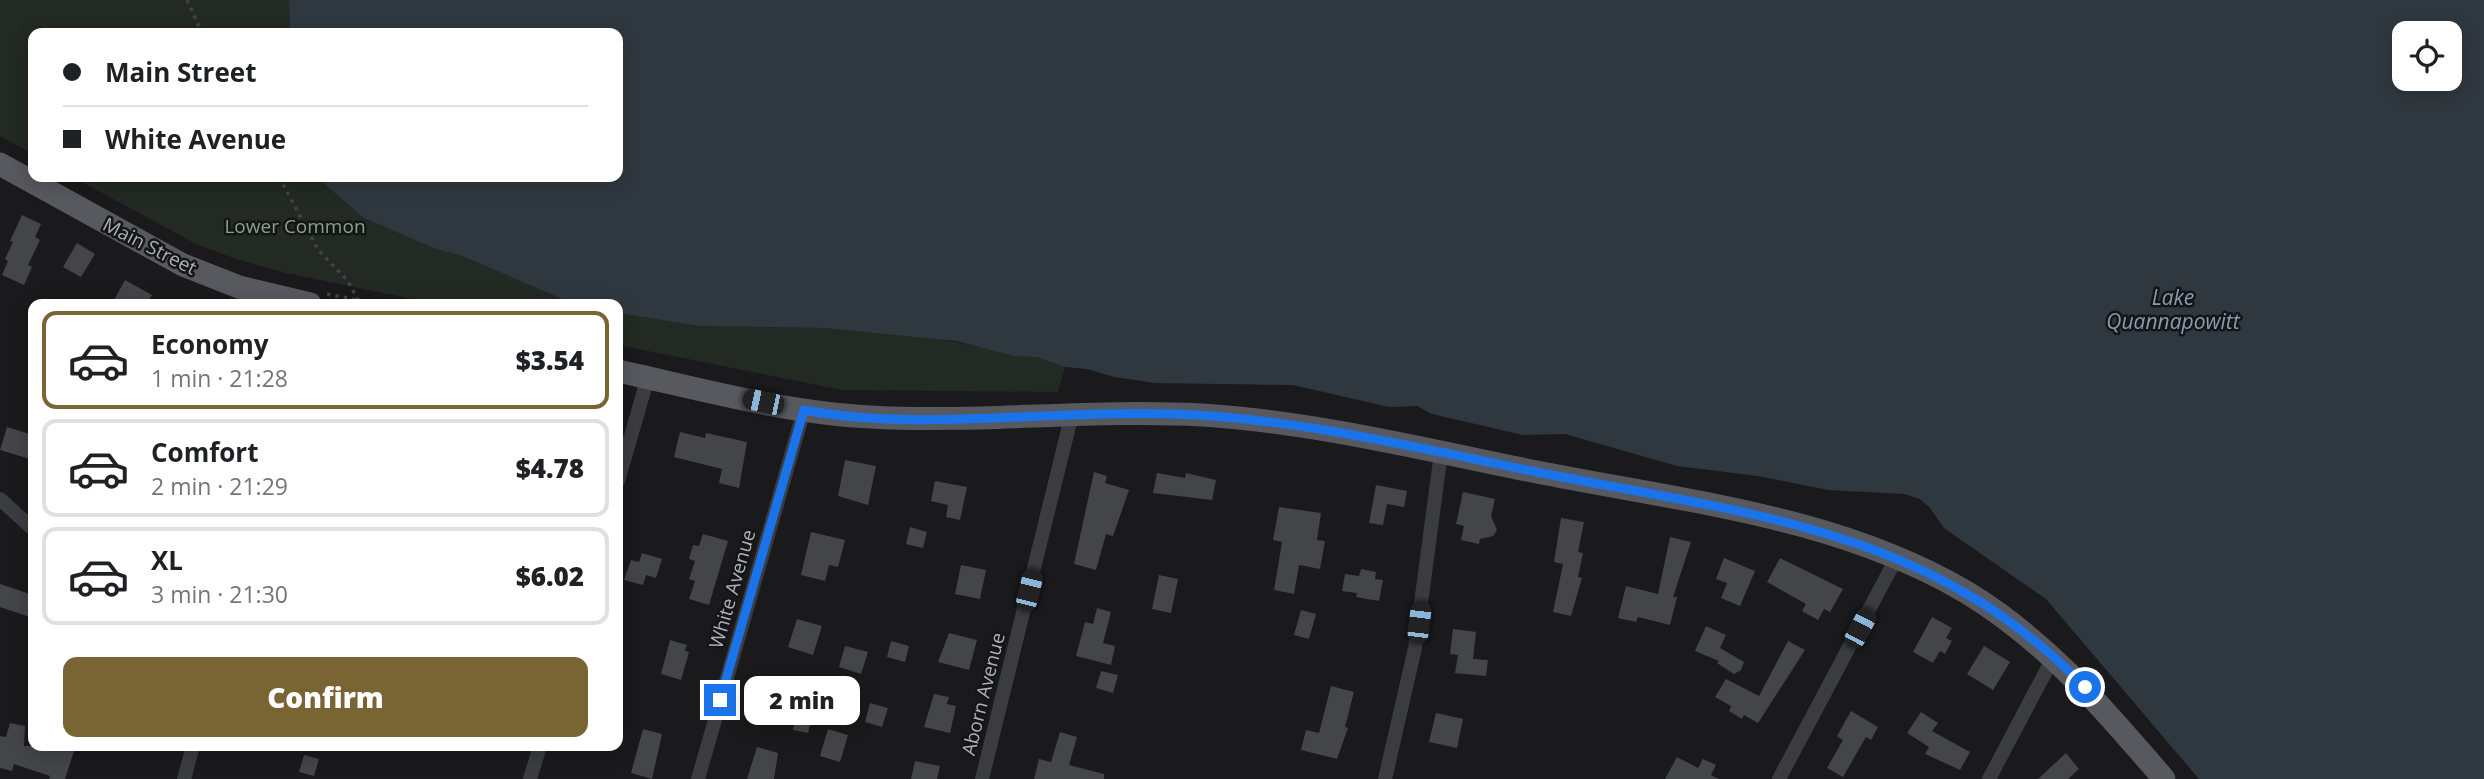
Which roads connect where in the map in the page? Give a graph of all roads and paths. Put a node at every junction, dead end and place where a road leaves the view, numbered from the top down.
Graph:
1 (187, 0) edge
2 (200, 28) edge
3 (0, 164) edge
4 (28, 179) edge
5 (33, 182) edge
6 (282, 182) edge
7 (317, 299) edge
8 (358, 299) edge
9 (623, 372) edge
10 (648, 377) junction
11 (804, 410) junction
12 (1072, 414) junction
13 (1441, 453) junction
14 (623, 464) edge
15 (0, 499) edge
16 (28, 524) edge
17 (1897, 557) junction
18 (2054, 656) junction
19 (192, 751) edge
20 (538, 751) edge
21 (184, 779) edge
22 (530, 779) edge
23 (698, 779) edge
24 (982, 779) edge
25 (1385, 779) edge
26 (1779, 779) edge
27 (1989, 779) edge
28 (2164, 779) edge

1 - 2 path
3 - 4 main road, Main Street
5 - 7 main road, Main Street
6 - 8 path
9 - 10 main road
10 - 11 main road
10 - 14 street
11 - 12 main road
11 - 23 street, White Avenue
12 - 13 main road
12 - 24 street, Aborn Avenue
13 - 17 main road
13 - 25 street
15 - 16 street
17 - 18 main road
17 - 26 street
18 - 27 street
18 - 28 main road
19 - 21 street
20 - 22 street

